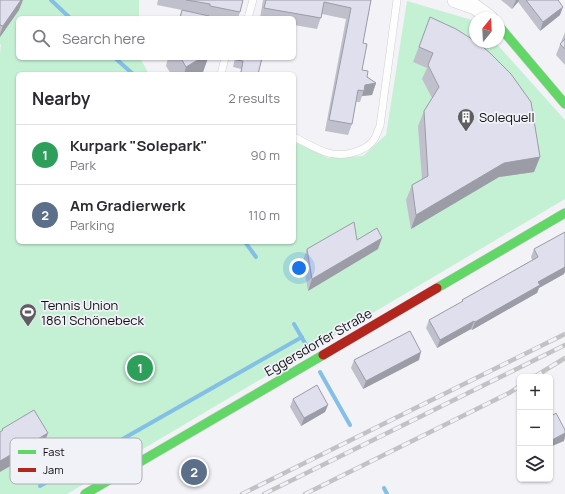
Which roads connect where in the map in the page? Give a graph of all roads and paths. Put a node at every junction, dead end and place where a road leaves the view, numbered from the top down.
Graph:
1 (253, 0) edge
2 (397, 0) edge
3 (455, 0) edge
4 (482, 12) edge
5 (249, 16) edge
6 (505, 33) edge
7 (224, 60) edge
8 (222, 72) edge
9 (565, 104) edge
10 (296, 138) edge
11 (565, 213) edge
12 (142, 461) edge
13 (102, 484) edge
14 (85, 494) edge

1 - 5 lane
2 - 10 lane
3 - 4 street
6 - 9 street
7 - 8 lane
11 - 12 street, Eggersdorfer Straße
13 - 14 street, Eggersdorfer Straße

